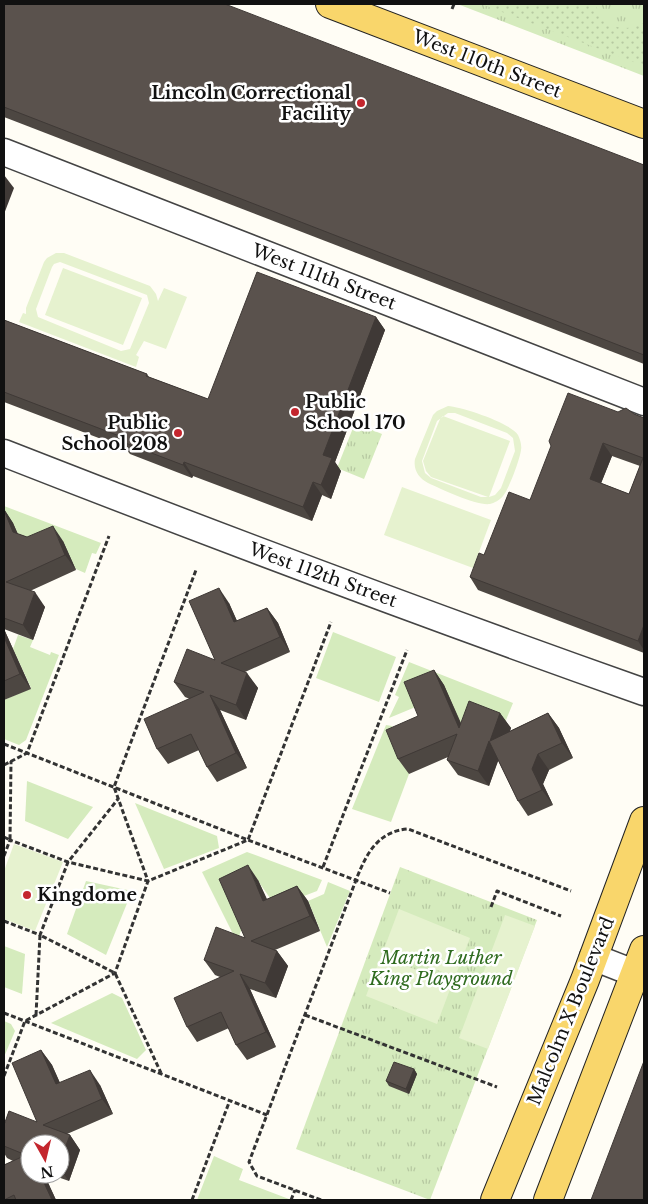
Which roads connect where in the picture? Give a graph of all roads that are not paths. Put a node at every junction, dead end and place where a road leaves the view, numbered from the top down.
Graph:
1 (330, 4) edge
2 (644, 124) edge
3 (4, 152) edge
4 (644, 402) edge
5 (4, 453) edge
6 (644, 692) edge
7 (644, 821) edge
8 (593, 957) junction
9 (641, 967) edge
10 (495, 1200) edge
11 (548, 1200) edge

1 - 2 main road, West 110th Street
3 - 4 street, West 111th Street
5 - 6 street, West 112th Street
7 - 8 main road, Malcolm X Boulevard
8 - 9 street
8 - 10 main road, Malcolm X Boulevard
9 - 11 main road

